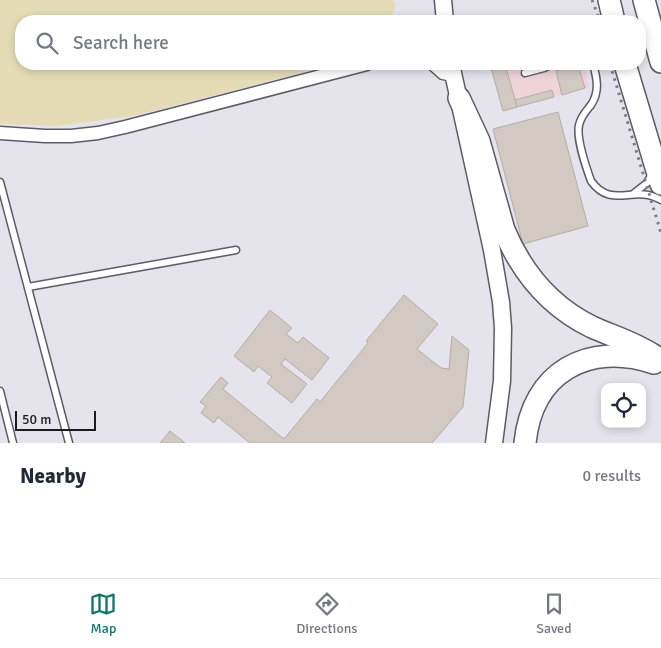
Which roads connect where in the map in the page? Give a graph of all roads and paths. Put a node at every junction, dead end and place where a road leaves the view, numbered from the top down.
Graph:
1 (443, 0) edge
2 (609, 0) edge
3 (644, 0) edge
4 (444, 15) edge
5 (613, 15) edge
6 (661, 62) edge
7 (344, 70) edge
8 (440, 70) edge
9 (452, 70) edge
10 (536, 70) edge
11 (595, 70) edge
12 (627, 70) edge
13 (525, 73) dead end
14 (459, 98) junction
15 (0, 133) edge
16 (658, 175) edge
17 (0, 182) edge
18 (632, 194) junction
19 (661, 200) edge
20 (236, 250) dead end
21 (28, 287) junction
22 (661, 360) edge
23 (661, 365) edge
24 (0, 391) edge
25 (493, 440) edge
26 (12, 443) edge
27 (69, 443) edge
28 (525, 443) edge

1 - 4 main road
2 - 5 highway
3 - 6 highway
7 - 15 street
8 - 9 street
9 - 14 main road
10 - 13 lane
11 - 18 lane
12 - 16 highway
14 - 22 highway
14 - 25 main road
16 - 18 lane
17 - 21 lane
18 - 19 lane
20 - 21 lane
21 - 27 lane
23 - 28 highway
24 - 26 lane

